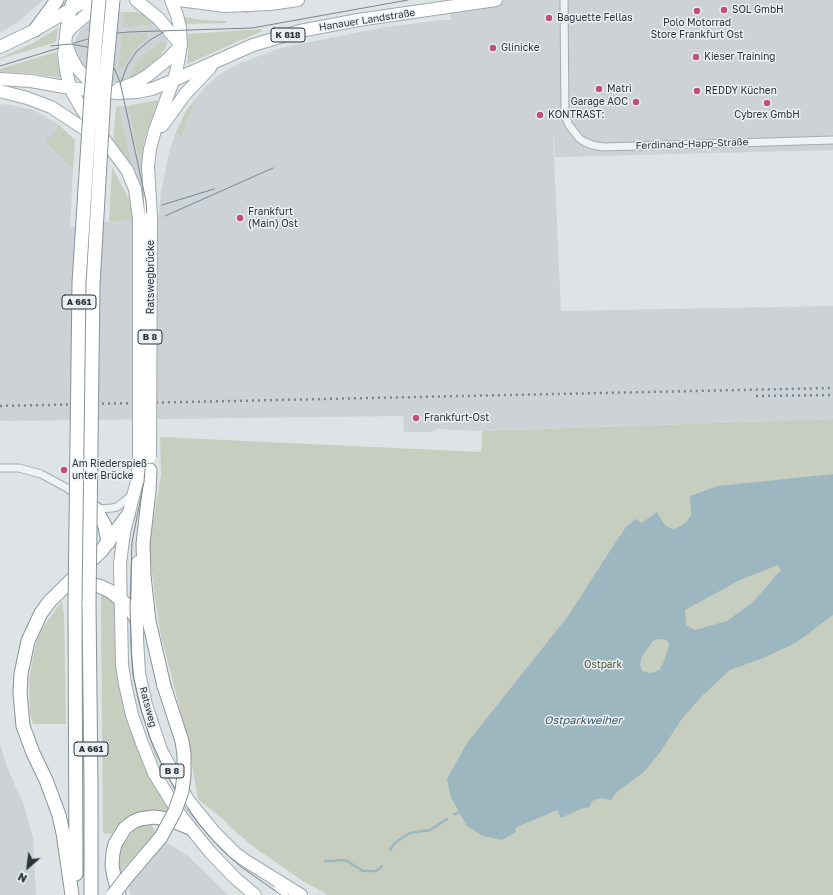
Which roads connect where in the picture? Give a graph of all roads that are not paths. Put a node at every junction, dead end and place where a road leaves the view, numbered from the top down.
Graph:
1 (57, 0) edge
2 (90, 0) edge
3 (99, 0) edge
4 (107, 0) edge
5 (113, 0) edge
6 (136, 0) edge
7 (171, 0) edge
8 (179, 0) edge
9 (230, 0) edge
10 (298, 0) edge
11 (496, 0) edge
12 (564, 0) edge
13 (73, 4) edge
14 (248, 5) junction
15 (35, 30) junction
16 (65, 35) junction
17 (181, 45) junction
18 (0, 47) edge
19 (220, 59) junction
20 (0, 79) edge
21 (174, 80) junction
22 (70, 88) junction
23 (0, 91) edge
24 (105, 92) junction
25 (833, 140) edge
26 (151, 143) junction
27 (120, 159) junction
28 (145, 217) junction
29 (146, 461) junction
30 (0, 468) edge
31 (134, 491) junction
32 (96, 509) junction
33 (128, 515) junction
34 (108, 543) junction
35 (58, 594) junction
36 (120, 598) junction
37 (137, 622) junction
38 (190, 828) junction
39 (278, 881) junction
40 (250, 893) edge
41 (72, 895) edge
42 (76, 895) edge
43 (91, 895) edge
44 (113, 895) edge
45 (119, 895) edge
46 (283, 895) edge
47 (300, 895) edge

1 - 15 highway
2 - 13 main road
3 - 42 highway, A 661, bridge
4 - 16 main road
5 - 43 highway, A 661, bridge
6 - 17 main road
7 - 17 main road, B 8
8 - 14 main road
9 - 14 highway
10 - 14 main road
11 - 19 main road, Hanauer Landstraße / K 818
12 - 25 street, Ferdinand-Happ-Straße
13 - 15 main road
13 - 16 main road
15 - 18 main road
16 - 22 main road
16 - 24 main road
17 - 21 main road, B 8
17 - 24 main road
19 - 21 main road, Hanauer Landstraße / K 818
19 - 26 main road
20 - 22 main road
21 - 24 main road, K 818
21 - 26 main road, B 8
22 - 24 main road, K 818
22 - 27 main road, B 8
23 - 27 main road
26 - 28 main road, B 8
27 - 28 main road, B 8
28 - 29 main road, Ratswegbrücke / B 8, bridge
29 - 31 main road, Ratsweg / B 8
29 - 37 main road, Ratsweg / B 8
29 - 44 highway, bridge
30 - 32 street
31 - 32 street
31 - 33 main road, Ratsweg / B 8
32 - 34 highway
33 - 34 highway
33 - 36 main road, Ratsweg / B 8
34 - 35 highway
35 - 36 highway
35 - 41 highway
36 - 37 highway
36 - 38 main road, Ratsweg / B 8
37 - 39 main road, Ratsweg / B 8
38 - 40 main road, Ratsweg / B 8
38 - 45 highway
39 - 46 main road
39 - 47 main road, Ratsweg / B 8

